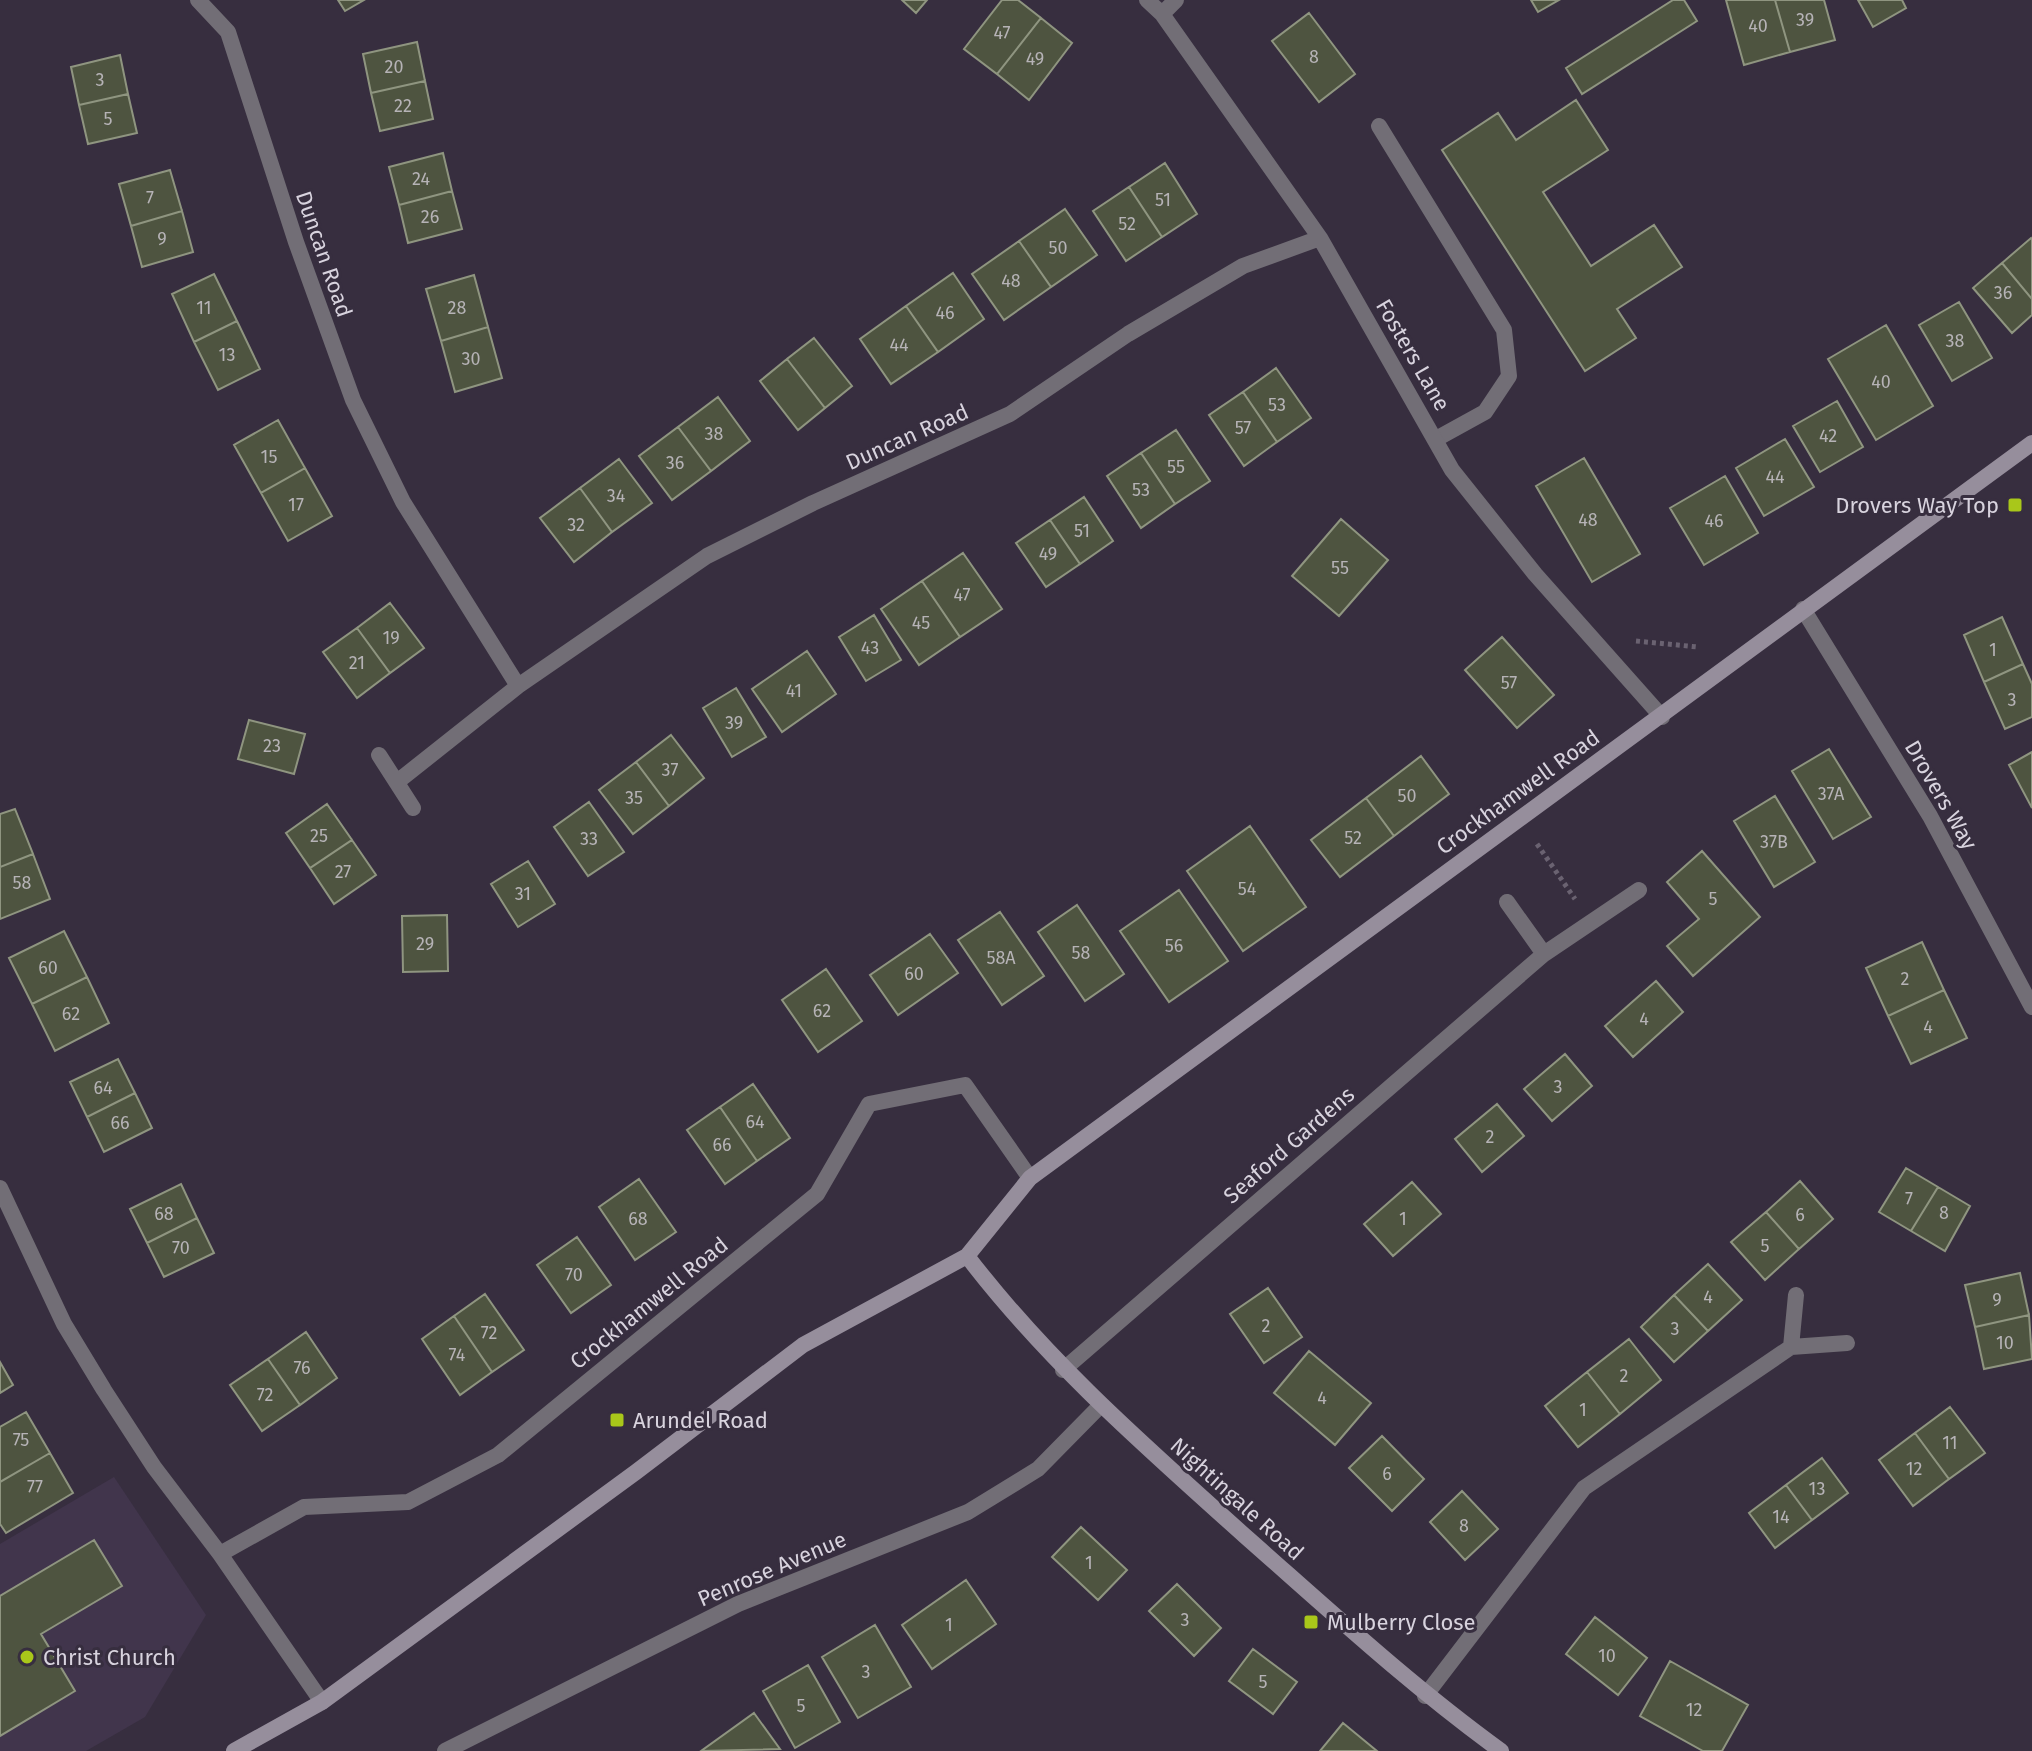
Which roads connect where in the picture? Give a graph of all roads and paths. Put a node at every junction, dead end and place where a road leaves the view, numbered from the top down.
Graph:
1 (198, 0) edge
2 (1147, 0) edge
3 (1176, 0) edge
4 (1162, 14) junction
5 (1379, 126) dead end
6 (1320, 238) junction
7 (1436, 439) junction
8 (2032, 443) edge
9 (1803, 609) junction
10 (1592, 637) junction
11 (1748, 651) junction
12 (518, 686) junction
13 (1662, 717) junction
14 (379, 755) dead end
15 (397, 782) junction
16 (413, 808) dead end
17 (1518, 817) junction
18 (1639, 890) dead end
19 (1507, 902) dead end
20 (1591, 921) junction
21 (1544, 954) junction
22 (2032, 1007) edge
23 (1030, 1178) junction
24 (0, 1188) edge
25 (967, 1256) junction
26 (1796, 1295) dead end
27 (1847, 1343) dead end
28 (1791, 1347) junction
29 (1063, 1370) junction
30 (1100, 1406) junction
31 (220, 1554) junction
32 (1425, 1696) junction
33 (322, 1702) junction
34 (234, 1751) edge
35 (445, 1751) edge
36 (1501, 1751) edge

1 - 12 street, Duncan Road
2 - 4 street, Fosters Lane
3 - 4 street
4 - 6 street, Fosters Lane
5 - 7 street
6 - 7 street, Fosters Lane
6 - 12 street, Duncan Road
7 - 10 street, Fosters Lane
8 - 9 street, Crockhamwell Road
9 - 11 street, Crockhamwell Road
9 - 22 street, Drovers Way
10 - 11 path
10 - 13 street, Fosters Lane
11 - 13 street, Crockhamwell Road
12 - 15 street, Duncan Road
13 - 17 street, Crockhamwell Road
14 - 15 street
15 - 16 street
17 - 20 path
17 - 23 street, Crockhamwell Road
18 - 20 street, Seaford Gardens
19 - 21 street
20 - 21 street, Seaford Gardens
21 - 29 street, Seaford Gardens
23 - 25 street, Crockhamwell Road
23 - 31 street, Crockhamwell Road
24 - 31 street
25 - 29 street, Nightingale Road
25 - 33 street, Crockhamwell Road
26 - 28 street
27 - 28 street
28 - 32 street
29 - 30 street, Nightingale Road
30 - 32 street, Nightingale Road
30 - 35 street, Penrose Avenue
31 - 33 street
32 - 36 street, Nightingale Road
33 - 34 street, Crockhamwell Road

